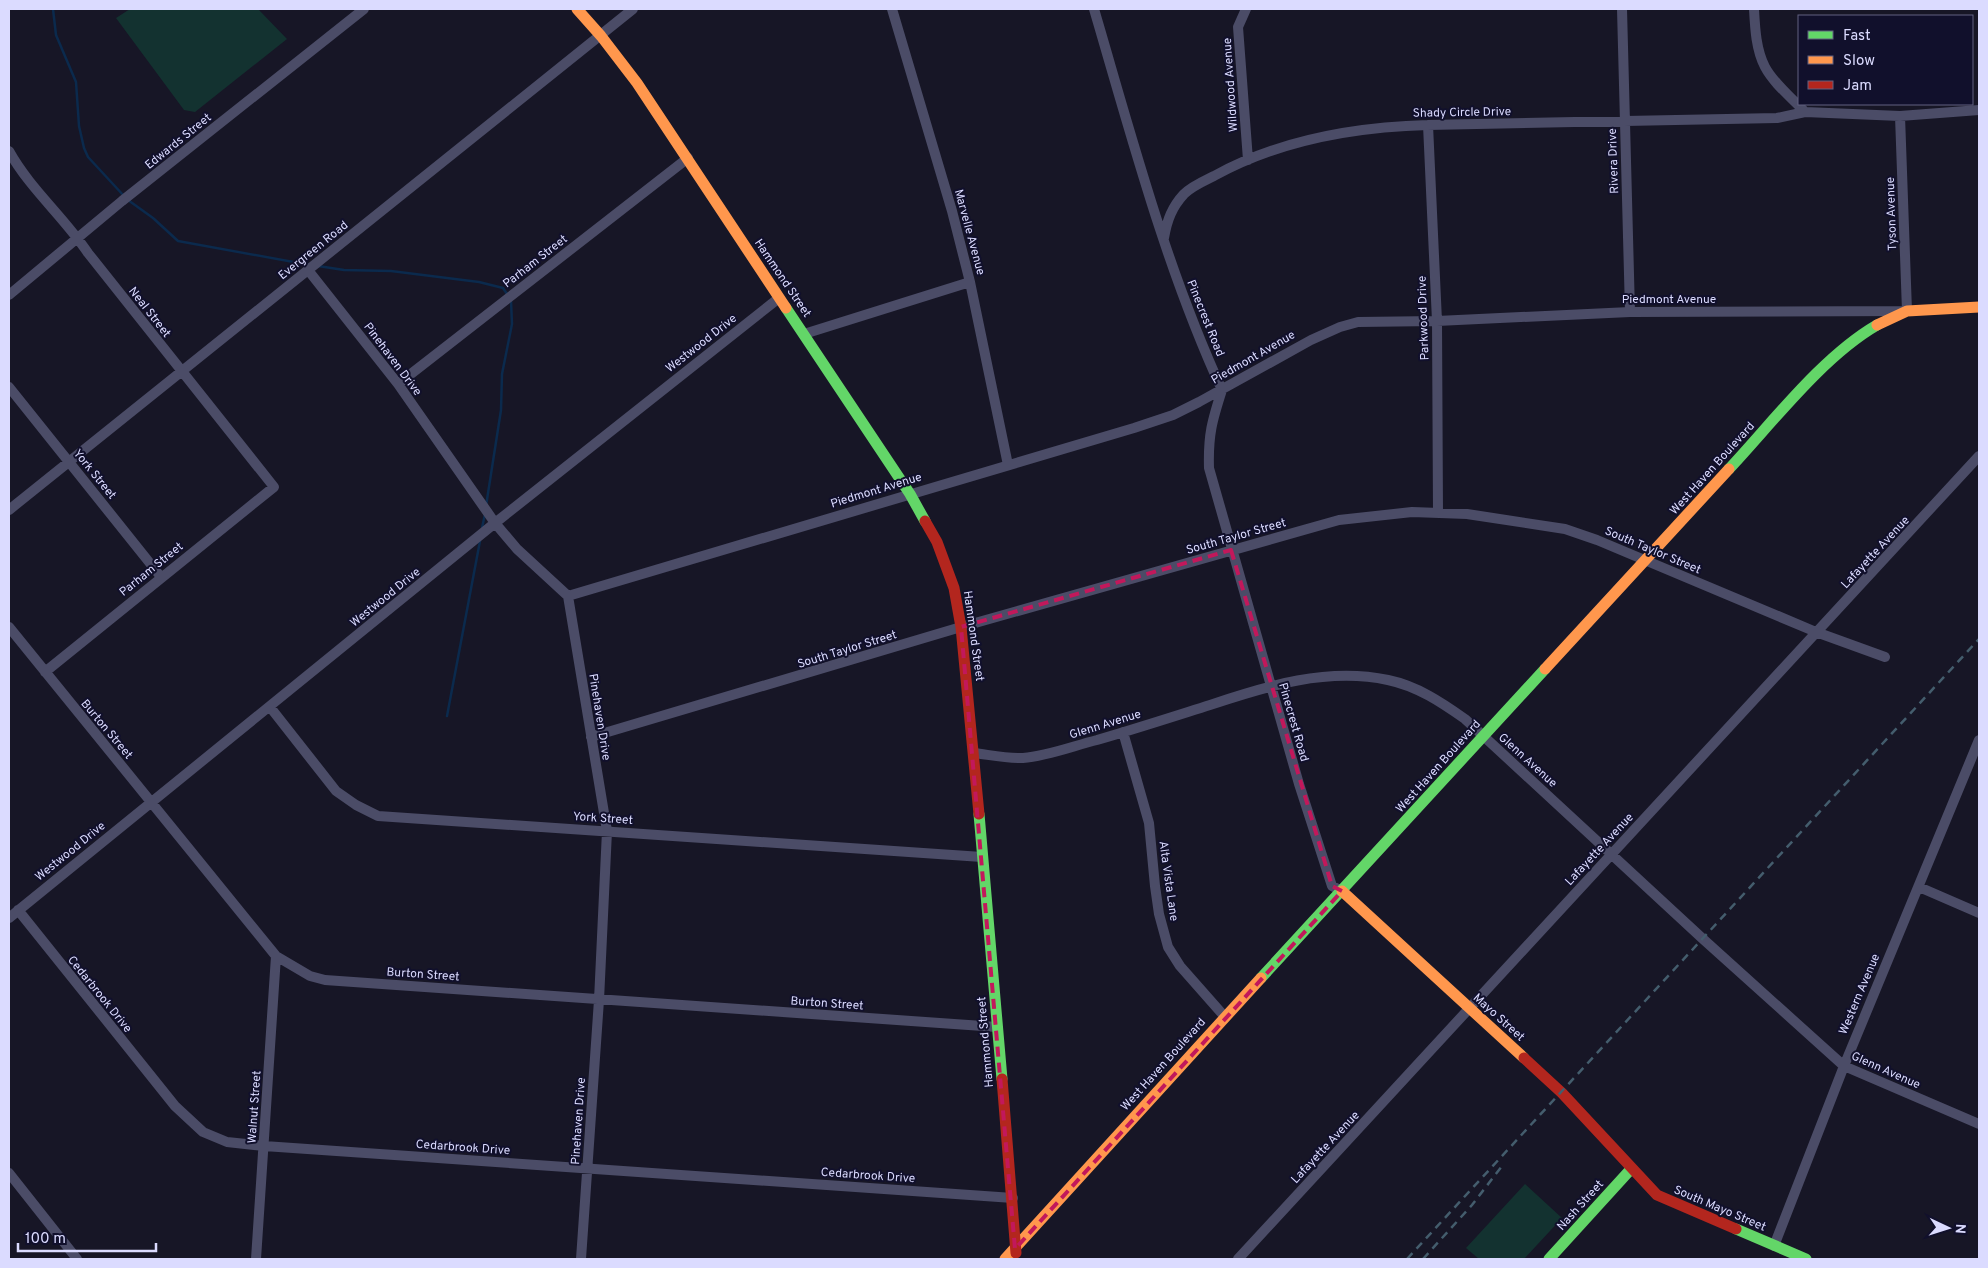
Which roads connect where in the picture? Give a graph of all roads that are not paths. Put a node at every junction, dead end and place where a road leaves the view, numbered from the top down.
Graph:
1 (364, 9) edge
2 (577, 9) edge
3 (633, 9) edge
4 (892, 9) edge
5 (1094, 9) edge
6 (1246, 9) edge
7 (1622, 9) edge
8 (1754, 9) edge
9 (601, 36) junction
10 (1798, 105) edge
11 (1798, 105) edge
12 (1979, 110) edge
13 (1805, 112) junction
14 (1900, 116) junction
15 (1624, 121) junction
16 (1428, 124) junction
17 (9, 151) edge
18 (688, 158) junction
19 (1248, 160) junction
20 (78, 239) junction
21 (1164, 242) junction
22 (308, 270) junction
23 (970, 282) junction
24 (9, 294) edge
25 (779, 298) junction
26 (1979, 308) edge
27 (1630, 312) junction
28 (1907, 312) junction
29 (1437, 321) junction
30 (804, 334) junction
31 (181, 372) junction
32 (398, 384) junction
33 (9, 387) edge
34 (1222, 390) junction
35 (1979, 456) edge
36 (69, 462) junction
37 (1008, 465) junction
38 (274, 487) joint
39 (910, 494) junction
40 (9, 510) edge
41 (1438, 512) junction
42 (495, 523) junction
43 (1231, 550) junction
44 (1645, 561) junction
45 (161, 577) junction
46 (568, 596) junction
47 (9, 627) edge
48 (962, 627) junction
49 (1816, 632) junction
50 (1885, 658) dead end
51 (45, 672) junction
52 (1271, 685) junction
53 (270, 707) junction
54 (1122, 732) junction
55 (1484, 736) junction
56 (591, 737) junction
57 (1979, 740) edge
58 (974, 753) junction
59 (152, 801) junction
60 (607, 831) junction
61 (1612, 853) junction
62 (982, 857) junction
63 (1919, 887) junction
64 (1342, 891) junction
65 (18, 910) junction
66 (1979, 913) edge
67 (9, 918) edge
68 (276, 956) junction
69 (598, 1000) junction
70 (1470, 1009) junction
71 (1225, 1017) junction
72 (997, 1027) junction
73 (1844, 1066) junction
74 (1979, 1124) edge
75 (264, 1146) junction
76 (588, 1168) junction
77 (1632, 1169) junction
78 (9, 1173) edge
79 (1013, 1198) junction
80 (1774, 1246) junction
81 (1016, 1254) edge
82 (77, 1259) edge
83 (256, 1259) edge
84 (581, 1259) edge
85 (1005, 1259) edge
86 (1238, 1259) edge
87 (1549, 1259) edge
88 (1768, 1259) edge
89 (1806, 1259) edge

1 - 20 street, Edwards Street
2 - 9 street, Hammond Street
3 - 9 street, Evergreen Road
4 - 23 street, Marvelle Avenue
5 - 21 street, Pinecrest Road
6 - 19 street, Wildwood Avenue
7 - 15 street, Rivera Drive
8 - 10 street
9 - 18 street, Hammond Street
9 - 22 street, Evergreen Road
11 - 13 street
12 - 14 street
13 - 14 street, Shady Circle Drive
13 - 15 street, Shady Circle Drive
14 - 28 street, Tyson Avenue
15 - 16 street, Shady Circle Drive
15 - 27 street, Rivera Drive
16 - 19 street, Shady Circle Drive
16 - 29 street, Parkwood Drive
17 - 20 street, Neal Street
18 - 25 street, Hammond Street
18 - 32 street, Parham Street
19 - 21 street, Shady Circle Drive
20 - 24 street, Edwards Street
20 - 31 street, Neal Street
21 - 34 street, Pinecrest Road
22 - 31 street, Evergreen Road
22 - 32 street, Pinehaven Drive
23 - 30 street
23 - 37 street, Marvelle Avenue
25 - 30 street, Hammond Street
25 - 42 street, Westwood Drive
26 - 28 street, Piedmont Avenue
27 - 28 street, Piedmont Avenue
27 - 29 street, Piedmont Avenue
28 - 44 street, West Haven Boulevard
29 - 34 street, Piedmont Avenue
29 - 41 street, Parkwood Drive
30 - 39 street, Hammond Street
31 - 36 street, Evergreen Road
31 - 38 street, Neal Street
32 - 42 street, Pinehaven Drive
33 - 36 street, York Street
34 - 37 street, Piedmont Avenue
34 - 43 street, Pinecrest Road
35 - 49 street, Lafayette Avenue
36 - 40 street, Evergreen Road
36 - 45 street, York Street
37 - 39 street, Piedmont Avenue
38 - 45 street, Parham Street
39 - 46 street, Piedmont Avenue
39 - 48 street, Hammond Street
41 - 43 street, South Taylor Street
41 - 44 street, South Taylor Street
42 - 46 street, Pinehaven Drive
42 - 53 street, Westwood Drive
43 - 48 street, South Taylor Street
43 - 52 street, Pinecrest Road
44 - 49 street, South Taylor Street
44 - 55 street, West Haven Boulevard
45 - 51 street, Parham Street
46 - 56 street, Pinehaven Drive
47 - 51 street, Burton Street
48 - 56 street, South Taylor Street
48 - 58 street, Hammond Street
49 - 50 street, South Taylor Street
49 - 61 street, Lafayette Avenue
51 - 59 street, Burton Street
52 - 54 street, Glenn Avenue
52 - 55 street, Glenn Avenue
52 - 64 street, Pinecrest Road
53 - 59 street, Westwood Drive
53 - 60 street, York Street
54 - 58 street, Glenn Avenue
54 - 71 street, Alta Vista Lane
55 - 61 street, Glenn Avenue
55 - 64 street, West Haven Boulevard
56 - 60 street, Pinehaven Drive
57 - 63 street, Western Avenue
58 - 62 street, Hammond Street
59 - 65 street, Westwood Drive
59 - 68 street, Burton Street
60 - 62 street, York Street
60 - 69 street, Pinehaven Drive
61 - 70 street, Lafayette Avenue
61 - 73 street, Glenn Avenue
62 - 72 street, Hammond Street
63 - 66 street
63 - 73 street, Western Avenue
64 - 70 street, Mayo Street
64 - 71 street, West Haven Boulevard
65 - 67 street, Westwood Drive
65 - 75 street, Cedarbrook Drive
68 - 69 street, Burton Street
68 - 75 street, Walnut Street
69 - 72 street, Burton Street
69 - 76 street, Pinehaven Drive
70 - 77 street, Mayo Street
70 - 86 street, Lafayette Avenue
71 - 81 street, West Haven Boulevard
72 - 79 street, Hammond Street
73 - 74 street, Glenn Avenue
73 - 80 street, Western Avenue
75 - 76 street, Cedarbrook Drive
75 - 83 street, Walnut Street
76 - 79 street, Cedarbrook Drive
76 - 84 street, Pinehaven Drive
77 - 80 street, South Mayo Street
77 - 87 street, Nash Street
78 - 82 street
79 - 81 street, Hammond Street
80 - 88 street, Western Avenue
80 - 89 street, South Mayo Street
81 - 85 street, West Haven Boulevard

